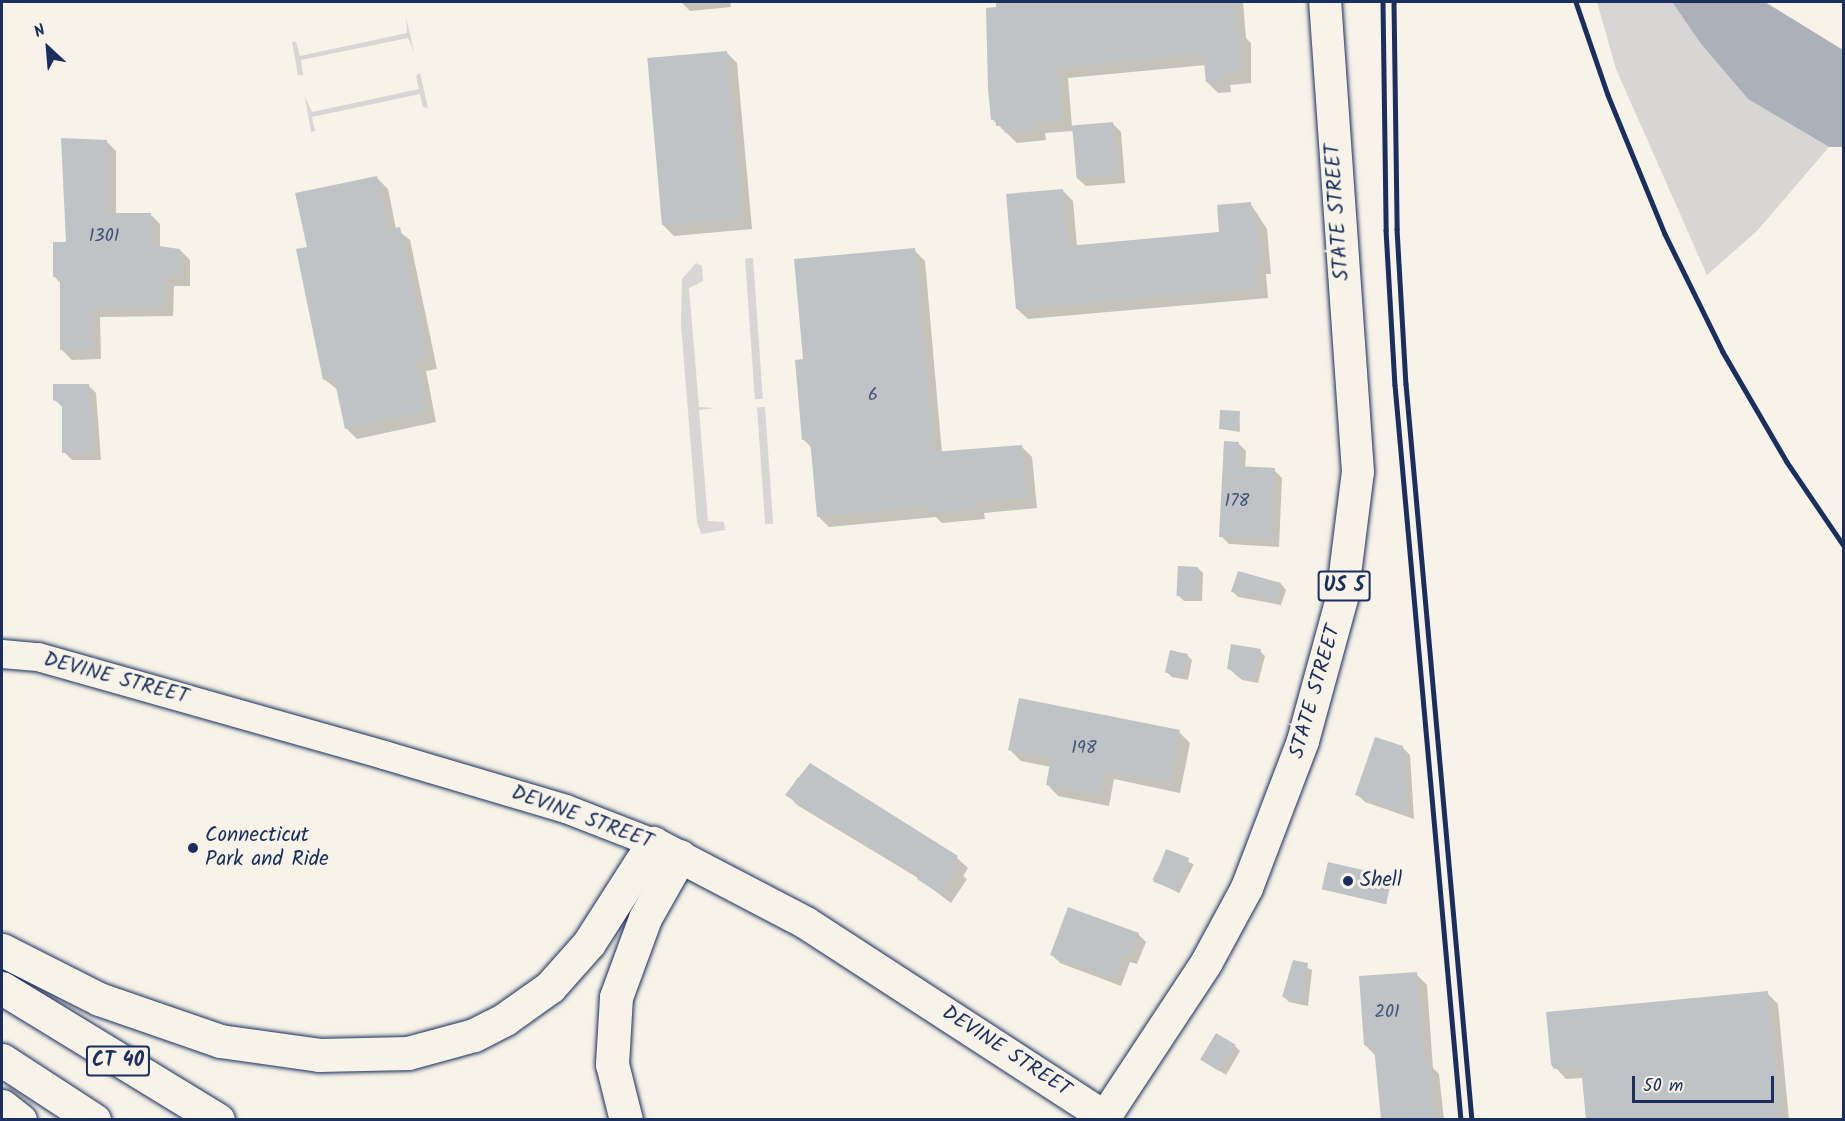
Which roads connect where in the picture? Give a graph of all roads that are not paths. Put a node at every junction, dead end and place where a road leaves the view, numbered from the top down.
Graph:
1 (1325, 2) edge
2 (2, 654) edge
3 (667, 849) junction
4 (10, 955) edge
5 (11, 994) edge
6 (11, 1067) edge
7 (2, 1106) edge
8 (1104, 1118) edge
9 (20, 1119) edge
10 (94, 1119) edge
11 (218, 1119) edge
12 (626, 1119) edge

1 - 8 main road, STATE STREET / US 5
2 - 3 main road, DEVINE STREET
3 - 4 highway
3 - 8 main road, DEVINE STREET
3 - 12 highway
5 - 11 highway, CT 40
6 - 10 highway, CT 40
7 - 9 highway

